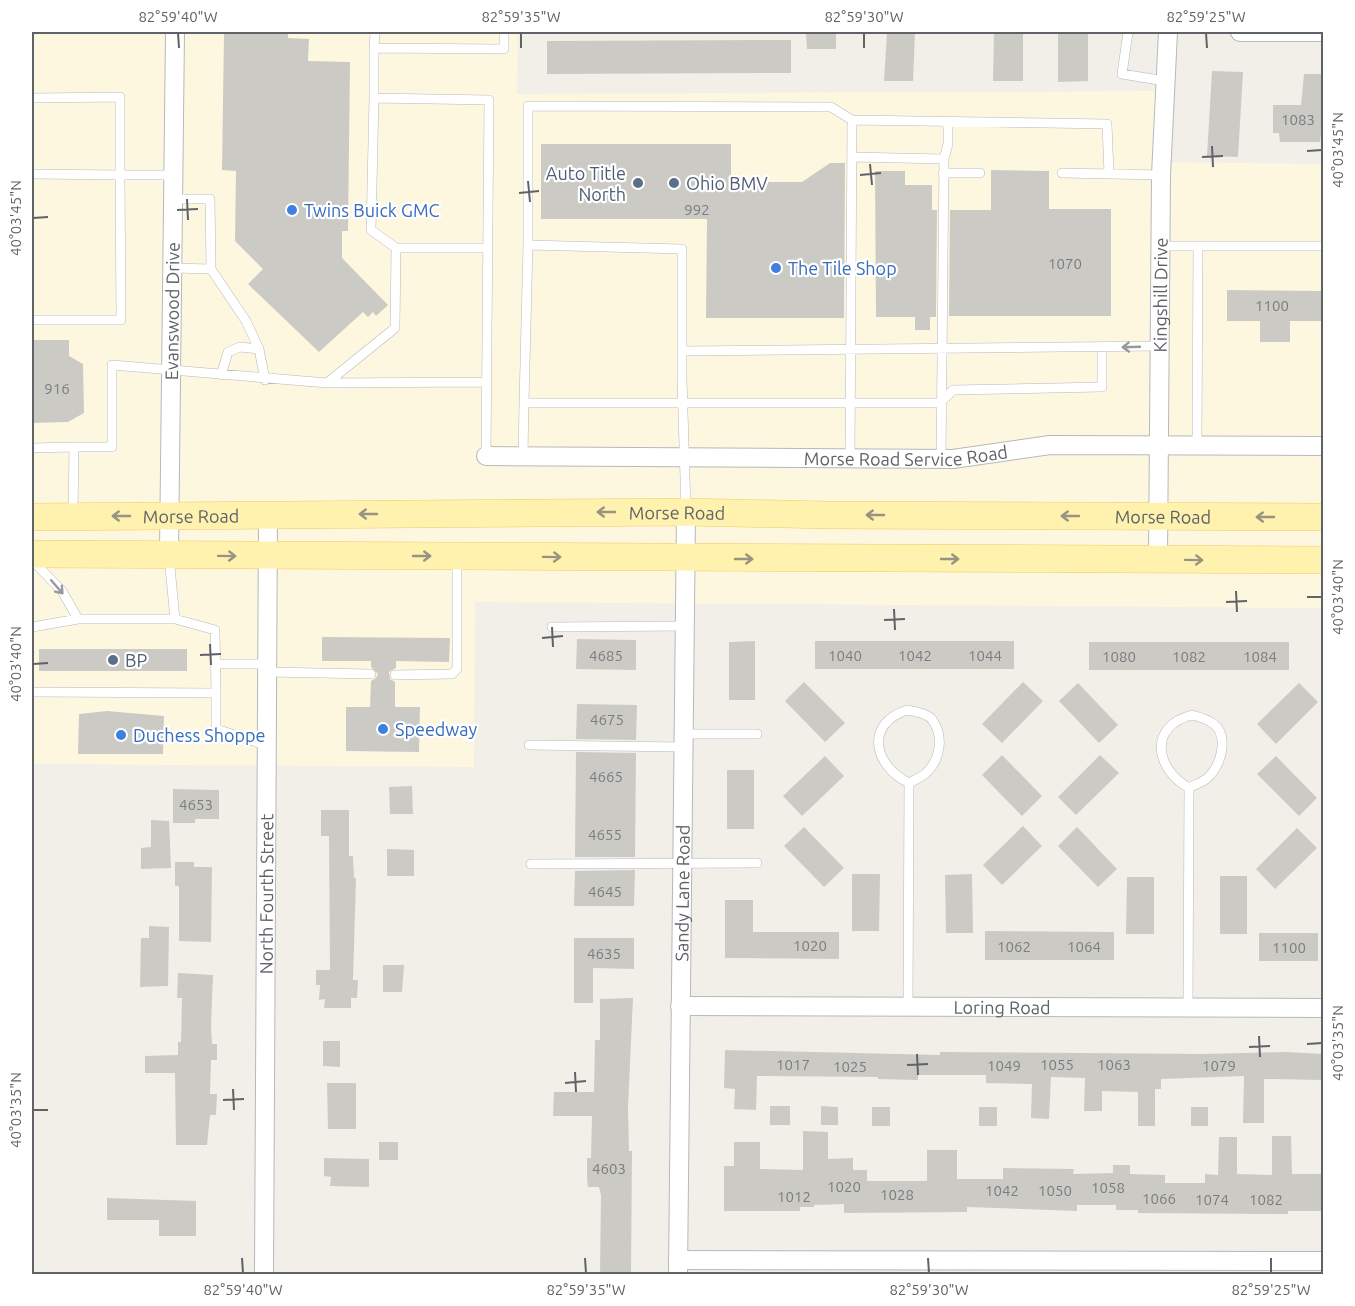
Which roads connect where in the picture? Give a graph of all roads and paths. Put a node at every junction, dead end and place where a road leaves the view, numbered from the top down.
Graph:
1 (175, 32) edge
2 (375, 32) edge
3 (504, 32) edge
4 (1128, 32) edge
5 (1168, 32) edge
6 (1239, 32) edge
7 (1323, 32) edge
8 (374, 48) junction
9 (1166, 81) junction
10 (32, 98) edge
11 (374, 98) junction
12 (852, 120) junction
13 (948, 121) junction
14 (852, 157) junction
15 (944, 159) junction
16 (943, 173) junction
17 (980, 173) dead end
18 (1062, 173) dead end
19 (32, 174) edge
20 (1109, 174) junction
21 (173, 175) junction
22 (1161, 175) junction
23 (120, 176) junction
24 (173, 199) junction
25 (528, 245) junction
26 (1160, 246) junction
27 (1198, 246) junction
28 (1323, 246) edge
29 (396, 248) junction
30 (488, 248) junction
31 (173, 268) junction
32 (210, 269) junction
33 (32, 320) edge
34 (1159, 346) junction
35 (1102, 348) junction
36 (259, 349) junction
37 (941, 350) junction
38 (682, 351) junction
39 (852, 351) junction
40 (171, 369) junction
41 (221, 375) junction
42 (265, 380) junction
43 (487, 382) junction
44 (327, 383) junction
45 (524, 403) junction
46 (850, 403) junction
47 (940, 403) junction
48 (683, 404) junction
49 (1158, 446) junction
50 (1197, 446) junction
51 (1323, 446) edge
52 (74, 447) junction
53 (32, 448) edge
54 (486, 456) joint
55 (524, 456) junction
56 (686, 457) junction
57 (850, 458) junction
58 (941, 459) junction
59 (686, 512) junction
60 (169, 515) junction
61 (268, 515) junction
62 (32, 516) edge
63 (73, 516) junction
64 (1158, 516) junction
65 (1323, 517) edge
66 (32, 554) edge
67 (169, 554) junction
68 (268, 556) junction
69 (457, 556) junction
70 (685, 558) junction
71 (1158, 559) junction
72 (32, 560) edge
73 (1323, 560) edge
74 (78, 619) junction
75 (175, 619) junction
76 (684, 626) junction
77 (32, 627) edge
78 (552, 627) dead end
79 (215, 664) junction
80 (268, 668) junction
81 (371, 675) dead end
82 (396, 675) dead end
83 (32, 692) edge
84 (216, 693) junction
85 (757, 734) dead end
86 (682, 741) junction
87 (529, 745) dead end
88 (268, 746) junction
89 (909, 783) junction
90 (1189, 788) junction
91 (757, 863) dead end
92 (531, 864) dead end
93 (681, 864) junction
94 (680, 1006) junction
95 (908, 1006) junction
96 (1188, 1007) junction
97 (1323, 1008) edge
98 (1323, 1261) edge
99 (678, 1267) edge
100 (264, 1275) edge

1 - 21 street, Evanswood Drive
2 - 8 lane
3 - 8 lane
4 - 9 lane
5 - 9 street, Kingshill Drive
6 - 7 street
8 - 11 lane
9 - 22 street, Kingshill Drive
10 - 23 lane
11 - 29 lane
11 - 30 lane
12 - 13 lane
12 - 14 lane
12 - 25 lane
13 - 15 lane
13 - 20 lane
14 - 15 lane
14 - 39 lane
15 - 16 lane
16 - 17 lane
16 - 37 lane
18 - 20 lane
19 - 23 lane
20 - 22 lane
21 - 23 lane
21 - 24 street, Evanswood Drive
22 - 26 street, Kingshill Drive
23 - 33 lane
24 - 31 street, Evanswood Drive
24 - 32 lane
25 - 38 lane
25 - 45 lane
26 - 27 lane
26 - 34 street, Kingshill Drive
27 - 28 lane
27 - 50 lane
29 - 30 lane
29 - 44 lane
30 - 43 lane
31 - 32 lane
31 - 40 street, Evanswood Drive
32 - 36 lane
34 -> 35 lane
34 - 49 street, Kingshill Drive
35 - 37 lane
35 - 47 lane
36 - 41 lane
36 - 42 lane
37 - 39 lane
37 - 47 lane
38 - 39 lane
38 - 48 lane
39 - 46 lane
40 - 41 lane
40 - 52 lane
40 - 60 street, Evanswood Drive
41 - 42 lane
42 - 44 lane
43 - 44 lane
43 - 54 lane
45 - 48 lane
45 - 55 lane
46 - 47 lane
46 - 48 lane
46 - 57 lane
47 - 58 lane
48 - 56 lane
49 - 50 street, Morse Road Service Road
49 - 58 street, Morse Road Service Road
49 - 64 street, Kingshill Drive
50 - 51 street, Morse Road Service Road
52 - 53 lane
52 - 63 lane
54 - 55 street, Morse Road Service Road
55 - 56 street, Morse Road Service Road
56 - 57 street, Morse Road Service Road
56 - 59 lane
57 - 58 street, Morse Road Service Road
59 -> 61 main road, Morse Road
64 -> 59 main road, Morse Road
59 - 70 street, Sandy Lane Road
60 - 61 main road, Morse Road
60 -> 63 main road, Morse Road
60 - 67 street, Evanswood Drive
61 - 68 street, North Fourth Street
62 - 63 main road, Morse Road
65 -> 64 main road, Morse Road
64 - 71 street, Kingshill Drive
66 - 67 main road
67 -> 68 main road
67 - 75 lane
68 -> 69 main road
68 - 80 street, North Fourth Street
69 -> 70 main road
69 - 82 lane
70 -> 71 main road
70 - 76 street, Sandy Lane Road
71 -> 73 main road
72 -> 74 lane
74 - 75 lane
74 - 77 lane
75 - 79 lane
76 - 78 lane
76 - 86 street, Sandy Lane Road
79 - 80 lane
79 - 84 lane
80 - 81 lane
80 - 88 street, North Fourth Street
83 - 84 lane
84 - 88 lane
85 - 86 lane
86 - 87 lane
86 - 93 street, Sandy Lane Road
88 - 100 street, North Fourth Street
89 - 89 lane
89 - 95 lane
90 - 90 lane
90 - 96 lane
91 - 93 lane
92 - 93 lane
93 - 94 street, Sandy Lane Road
94 - 95 street, Loring Road
94 - 99 street, Sandy Lane Road
95 - 96 street, Loring Road
96 - 97 street, Loring Road
98 - 99 street

